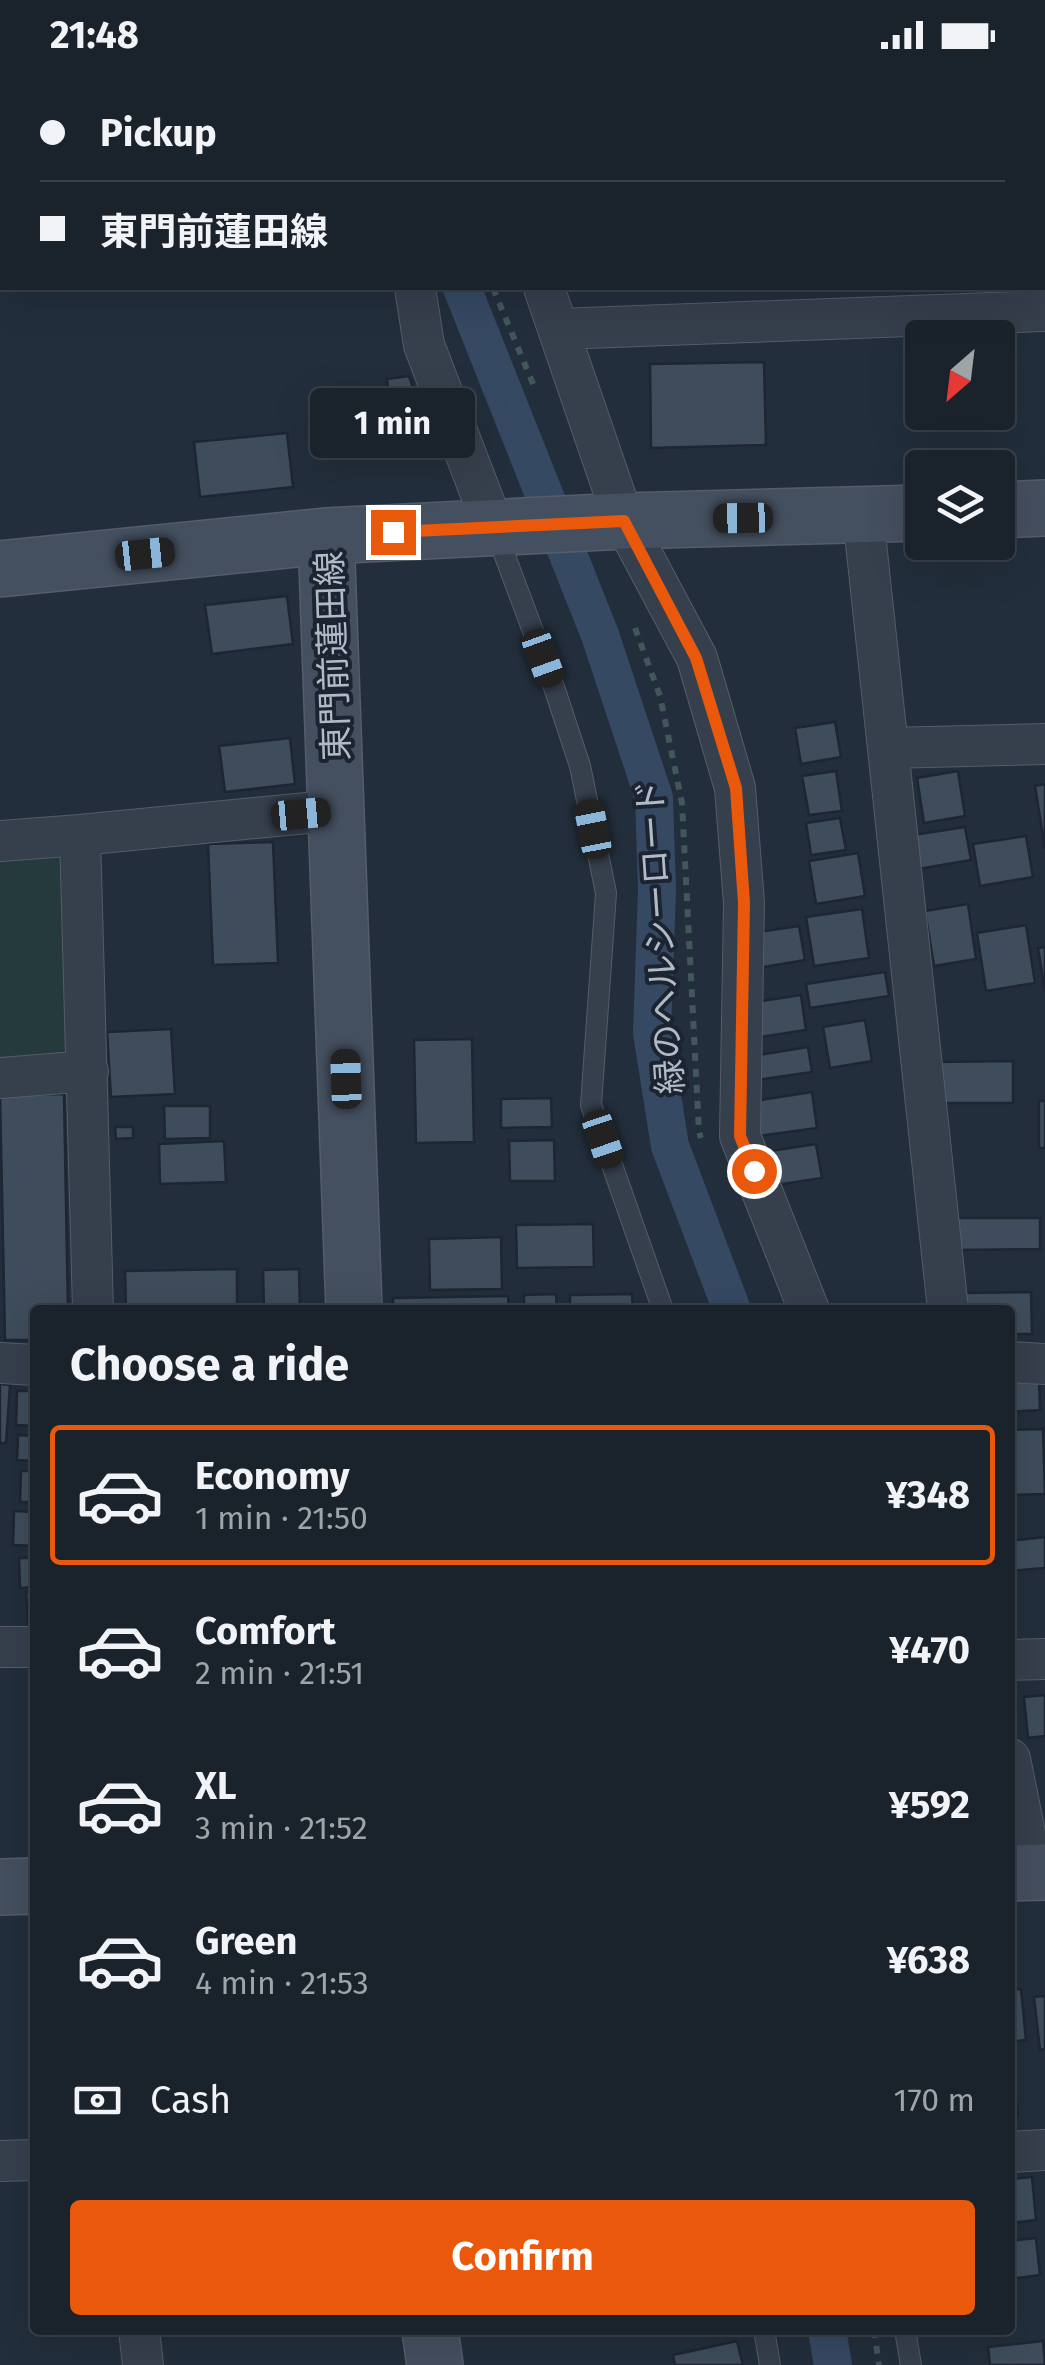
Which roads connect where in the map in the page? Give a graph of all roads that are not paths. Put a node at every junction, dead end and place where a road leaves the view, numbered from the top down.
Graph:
1 (415, 290) edge
2 (545, 290) edge
3 (1045, 310) edge
4 (558, 329) junction
5 (1045, 508) edge
6 (1015, 509) edge
7 (905, 514) edge
8 (863, 515) junction
9 (601, 522) junction
10 (504, 528) junction
11 (326, 536) junction
12 (0, 569) edge
13 (1045, 744) edge
14 (888, 748) junction
15 (338, 810) junction
16 (80, 835) junction
17 (0, 841) edge
18 (88, 1071) junction
19 (0, 1078) edge
20 (94, 1305) edge
21 (354, 1305) edge
22 (661, 1305) edge
23 (808, 1305) edge
24 (947, 1305) edge
25 (0, 1362) edge
26 (1015, 1362) edge
27 (30, 1364) edge
28 (1045, 1364) edge
29 (0, 1647) edge
30 (30, 1647) edge
31 (1045, 1659) edge
32 (1015, 1660) edge
33 (1015, 1789) edge
34 (1029, 1873) edge
35 (30, 1886) edge
36 (0, 1887) edge
37 (1045, 2150) edge
38 (1015, 2152) edge
39 (30, 2160) edge
40 (0, 2161) edge
41 (139, 2335) edge
42 (431, 2335) edge
43 (765, 2335) edge
44 (906, 2335) edge
45 (143, 2365) edge
46 (435, 2365) edge
47 (770, 2365) edge
48 (911, 2365) edge

1 - 10 street
2 - 4 street
3 - 4 street
4 - 9 street
5 - 6 main road
7 - 8 main road, 東門前蓮田線
8 - 9 main road, 東門前蓮田線
8 - 14 street
9 - 10 main road, 東門前蓮田線
9 - 23 street
10 - 11 main road, 東門前蓮田線
10 - 22 lane
11 - 12 main road
11 - 15 main road, 東門前蓮田線
13 - 14 street
14 - 24 street
15 - 16 street
15 - 21 main road, 東門前蓮田線
16 - 17 street
16 - 18 street
18 - 19 street
18 - 20 street
25 - 27 street
26 - 28 street
29 - 30 street
31 - 32 street
33 - 34 street
35 - 36 main road
37 - 38 street
39 - 40 street
41 - 45 street
42 - 46 main road
43 - 47 lane
44 - 48 lane

